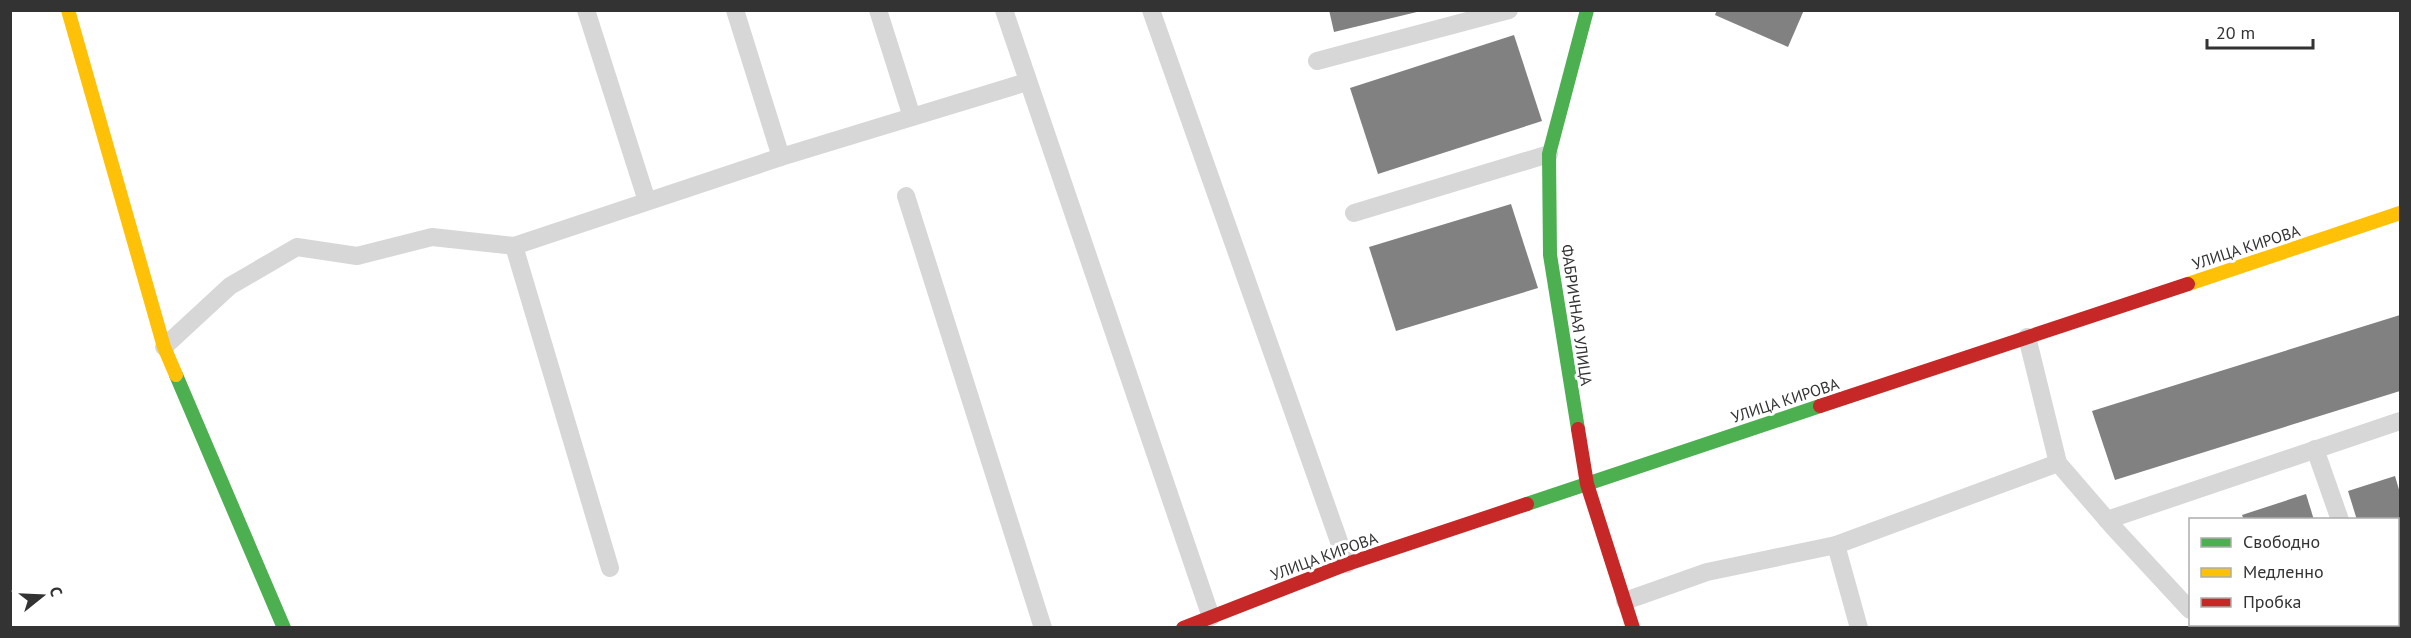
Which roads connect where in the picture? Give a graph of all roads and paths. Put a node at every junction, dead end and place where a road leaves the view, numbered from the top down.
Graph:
1 (68, 10) edge
2 (586, 10) edge
3 (735, 10) edge
4 (878, 10) edge
5 (1004, 10) edge
6 (1151, 10) edge
7 (1509, 10) edge
8 (1587, 10) edge
9 (1317, 61) dead end
10 (1027, 82) junction
11 (912, 117) junction
12 (1549, 154) junction
13 (781, 157) junction
14 (906, 196) dead end
15 (647, 201) junction
16 (1354, 213) dead end
17 (2400, 213) edge
18 (514, 246) junction
19 (2027, 337) junction
20 (164, 347) junction
21 (2400, 421) edge
22 (2315, 449) junction
23 (2058, 463) junction
24 (1587, 483) junction
25 (2340, 518) edge
26 (2107, 520) junction
27 (1836, 545) junction
28 (1347, 564) junction
29 (610, 568) dead end
30 (1625, 601) junction
31 (2189, 609) edge
32 (1211, 617) junction
33 (284, 627) edge
34 (1043, 627) edge
35 (1183, 627) edge
36 (1633, 627) edge
37 (1859, 627) edge

1 - 20 street
2 - 15 lane
3 - 13 lane
4 - 11 lane
5 - 10 lane
6 - 28 lane
7 - 9 lane
8 - 12 street, ФАБРИЧНАЯ УЛИЦА
10 - 11 lane
10 - 32 lane
11 - 13 lane
12 - 16 lane
12 - 24 street, ФАБРИЧНАЯ УЛИЦА
13 - 15 lane
14 - 34 lane
15 - 18 lane
17 - 19 street, УЛИЦА КИРОВА
18 - 20 lane
18 - 29 lane
19 - 23 lane
19 - 24 street, УЛИЦА КИРОВА
20 - 33 street
21 - 22 lane
22 - 25 lane
22 - 26 lane
23 - 26 lane
23 - 27 lane
24 - 28 street, УЛИЦА КИРОВА
24 - 30 street, ФАБРИЧНАЯ УЛИЦА
26 - 31 lane
27 - 30 lane
27 - 37 lane
28 - 32 street, УЛИЦА КИРОВА
30 - 36 street, ФАБРИЧНАЯ УЛИЦА
32 - 35 street, УЛИЦА КИРОВА

